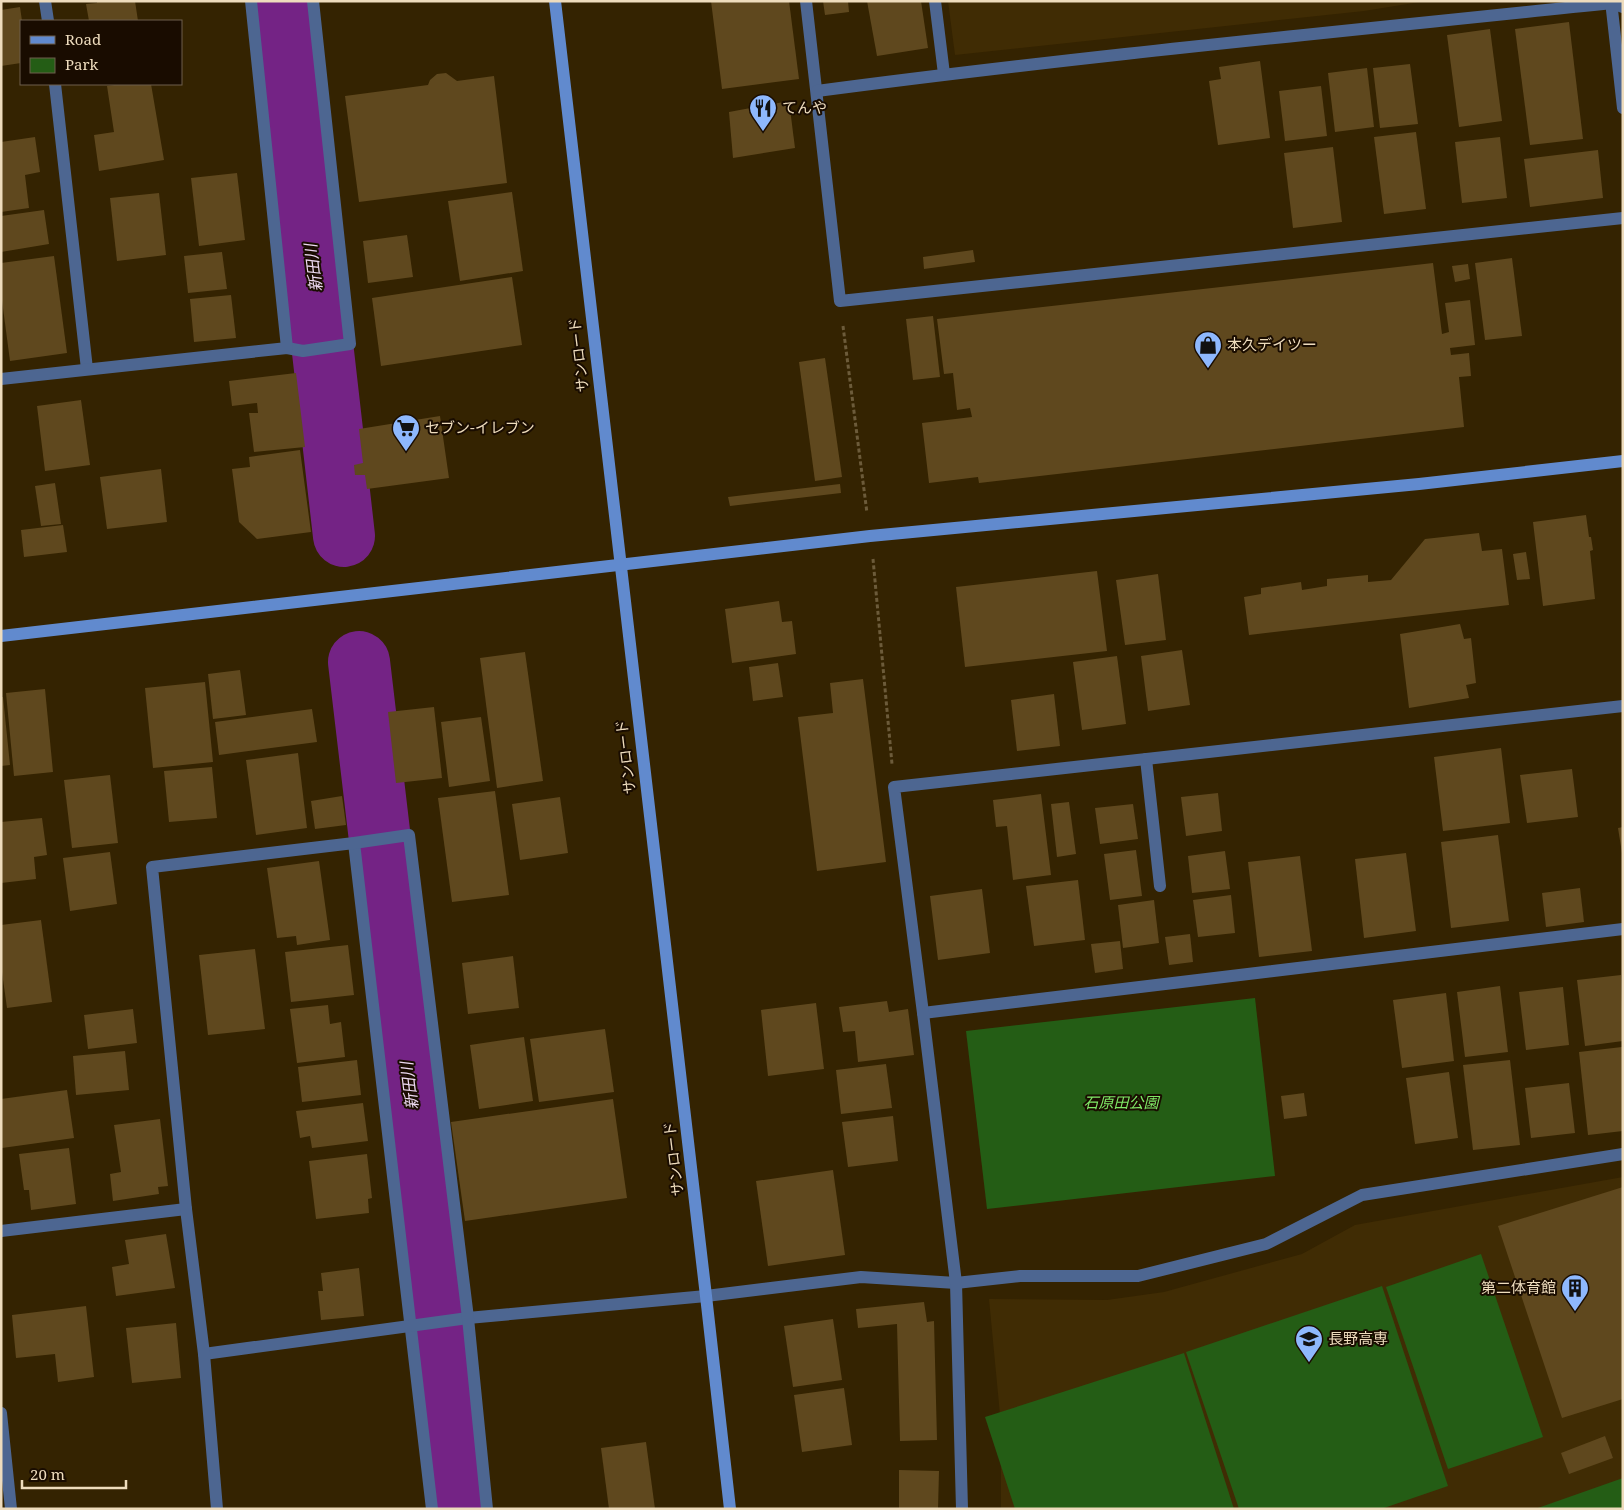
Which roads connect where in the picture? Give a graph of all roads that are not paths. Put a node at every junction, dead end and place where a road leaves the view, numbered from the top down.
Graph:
1 (45, 1) edge
2 (251, 1) edge
3 (313, 1) edge
4 (555, 1) edge
5 (806, 1) edge
6 (935, 1) edge
7 (1615, 4) edge
8 (48, 20) edge
9 (944, 74) junction
10 (55, 85) edge
11 (817, 91) junction
12 (1623, 108) edge
13 (1623, 218) edge
14 (286, 348) junction
15 (87, 370) junction
16 (1, 379) edge
17 (1623, 461) edge
18 (620, 566) junction
19 (1, 636) edge
20 (1623, 706) edge
21 (1146, 759) junction
22 (354, 843) junction
23 (1160, 886) dead end
24 (1623, 929) edge
25 (924, 1013) junction
26 (1623, 1154) edge
27 (186, 1209) junction
28 (1, 1231) edge
29 (956, 1283) junction
30 (706, 1296) junction
31 (468, 1318) junction
32 (410, 1327) junction
33 (204, 1354) junction
34 (1, 1413) edge
35 (11, 1509) edge
36 (217, 1509) edge
37 (432, 1509) edge
38 (487, 1509) edge
39 (730, 1509) edge
40 (962, 1509) edge

1 - 8 street
2 - 14 street
3 - 14 street
4 - 18 street, サンロード
5 - 11 street
6 - 9 street
7 - 9 street
7 - 12 street
9 - 11 street
10 - 15 street
11 - 13 street
14 - 15 street
15 - 16 street
17 - 18 street
18 - 19 street
18 - 30 street, サンロード
20 - 21 street
21 - 23 street
21 - 25 street
22 - 27 street
22 - 31 street
22 - 32 street
24 - 25 street
25 - 29 street
26 - 29 street
27 - 28 street
27 - 33 street
29 - 30 street
29 - 40 street
30 - 31 street
30 - 39 street, サンロード
31 - 32 street
31 - 38 street
32 - 33 street
32 - 37 street
33 - 36 street
34 - 35 street

